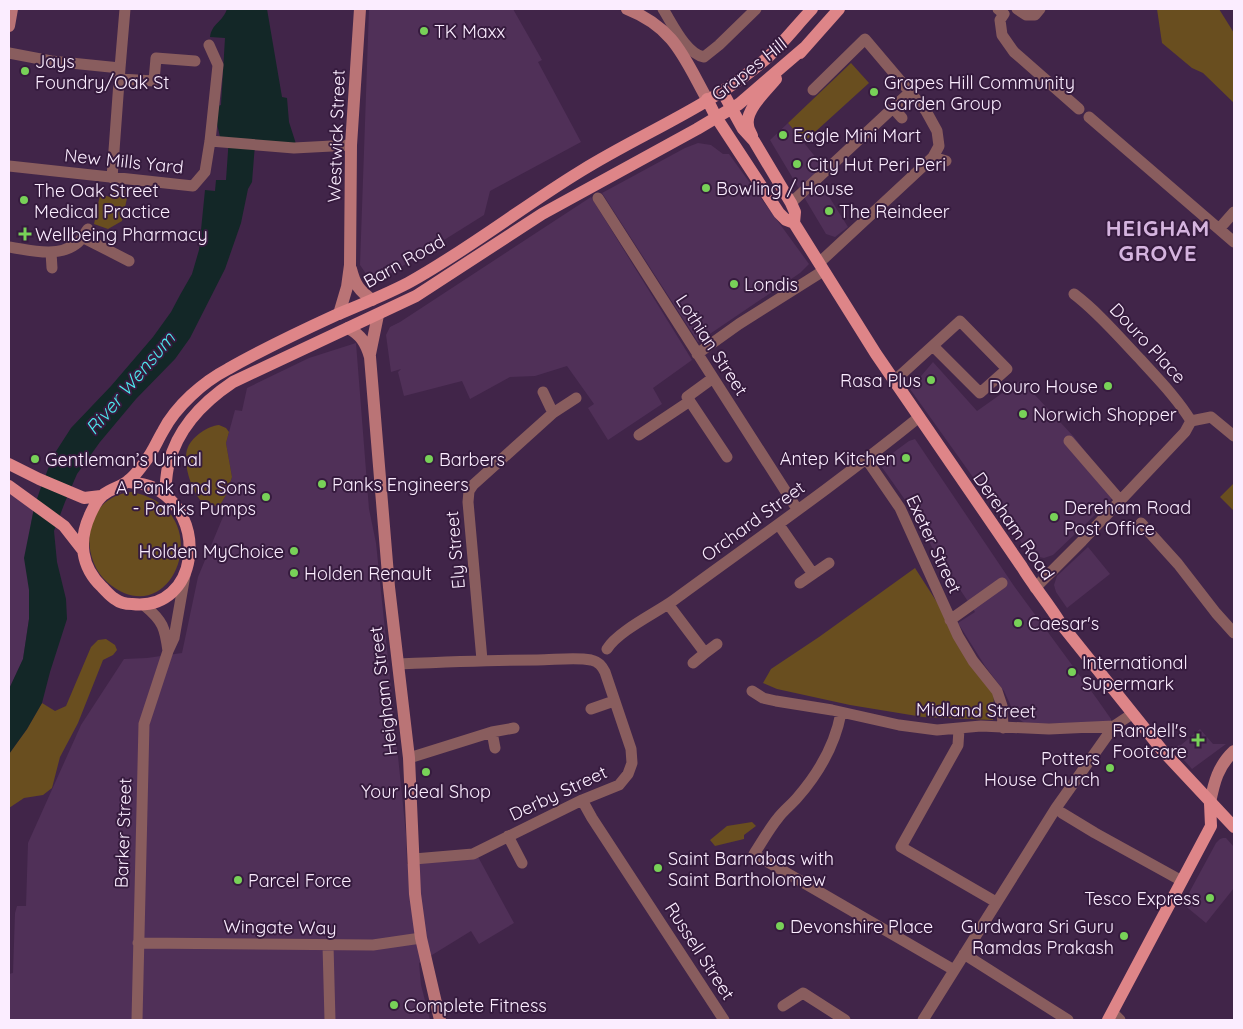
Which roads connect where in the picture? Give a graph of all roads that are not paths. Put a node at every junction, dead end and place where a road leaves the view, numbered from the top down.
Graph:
1 (12, 9) edge
2 (125, 9) edge
3 (360, 9) edge
4 (627, 9) edge
5 (663, 9) edge
6 (756, 9) edge
7 (812, 9) edge
8 (839, 9) edge
9 (998, 9) edge
10 (1017, 9) edge
11 (1040, 9) edge
12 (9, 26) edge
13 (209, 45) dead end
14 (804, 48) junction
15 (9, 53) edge
16 (195, 61) dead end
17 (120, 73) junction
18 (722, 90) junction
19 (813, 90) dead end
20 (910, 92) junction
21 (707, 99) junction
22 (731, 108) junction
23 (893, 108) junction
24 (1079, 109) dead end
25 (1089, 117) dead end
26 (716, 118) junction
27 (902, 118) dead end
28 (210, 141) junction
29 (754, 141) junction
30 (351, 144) junction
31 (933, 157) junction
32 (946, 161) dead end
33 (9, 166) edge
34 (112, 178) junction
35 (598, 198) dead end
36 (791, 203) junction
37 (1234, 212) edge
38 (794, 223) junction
39 (1219, 229) junction
40 (1234, 242) edge
41 (9, 248) edge
42 (51, 252) junction
43 (129, 261) dead end
44 (350, 264) junction
45 (821, 267) junction
46 (52, 268) dead end
47 (1074, 294) dead end
48 (372, 300) junction
49 (339, 314) junction
50 (378, 315) junction
51 (348, 328) junction
52 (933, 346) junction
53 (697, 354) junction
54 (370, 357) junction
55 (713, 378) junction
56 (894, 381) junction
57 (543, 392) dead end
58 (576, 398) dead end
59 (690, 401) junction
60 (553, 413) junction
61 (918, 418) junction
62 (1191, 420) junction
63 (638, 436) dead end
64 (1234, 436) edge
65 (1069, 441) dead end
66 (726, 457) dead end
67 (867, 460) junction
68 (9, 464) edge
69 (128, 482) junction
70 (9, 486) edge
71 (165, 494) junction
72 (101, 496) junction
73 (1120, 500) junction
74 (797, 510) junction
75 (1141, 523) dead end
76 (779, 525) junction
77 (82, 549) junction
78 (829, 563) dead end
79 (813, 574) junction
80 (185, 575) junction
81 (800, 583) dead end
82 (1002, 583) dead end
83 (1035, 588) junction
84 (668, 604) junction
85 (145, 606) junction
86 (950, 620) junction
87 (1234, 632) edge
88 (717, 644) dead end
89 (607, 649) dead end
90 (168, 651) junction
91 (705, 653) junction
92 (482, 660) junction
93 (692, 663) dead end
94 (398, 664) junction
95 (752, 692) dead end
96 (614, 701) junction
97 (591, 709) dead end
98 (841, 713) junction
99 (1132, 714) junction
100 (1114, 726) junction
101 (514, 728) dead end
102 (1003, 728) junction
103 (959, 729) junction
104 (492, 732) junction
105 (495, 748) dead end
106 (1234, 751) edge
107 (409, 758) junction
108 (582, 800) junction
109 (1210, 803) junction
110 (1062, 812) dead end
111 (1234, 827) edge
112 (508, 836) junction
113 (414, 859) junction
114 (522, 863) dead end
115 (1182, 881) junction
116 (996, 902) junction
117 (421, 938) junction
118 (138, 942) junction
119 (328, 945) junction
120 (964, 954) junction
121 (954, 970) junction
122 (784, 1006) dead end
123 (1114, 1018) edge
124 (136, 1020) edge
125 (330, 1020) edge
126 (440, 1020) edge
127 (724, 1020) edge
128 (845, 1020) edge
129 (923, 1020) edge
130 (1068, 1020) edge

1 - 12 street
2 - 17 street
3 - 30 street, Westwick Street
4 - 21 street
5 - 6 street
7 - 18 main road, Grapes Hill
8 - 14 main road, Grapes Hill
9 - 24 street
10 - 11 street
13 - 28 street, New Mills Yard
14 - 22 main road, Grapes Hill
14 - 29 main road, Grapes Hill
15 - 17 street
16 - 17 street
17 - 34 street
18 - 21 main road, Barn Road
18 - 22 main road, Dereham Road
19 - 20 street
20 - 23 street
20 - 31 street
21 - 26 main road, Dereham Road
21 - 48 main road, Barn Road
22 - 26 main road, Grapes Hill
22 - 29 main road, Dereham Road
23 - 27 street
23 - 36 street
25 - 39 street
26 - 38 main road, Dereham Road
26 - 50 main road, Barn Road
28 - 30 street
28 - 34 street, New Mills Yard
29 - 36 main road, Dereham Road
30 - 44 street, Westwick Street
31 - 32 street
31 - 45 street
33 - 34 street, New Mills Yard
35 - 53 street, Lothian Street
36 - 38 main road, Dereham Road
37 - 39 street
38 - 45 main road, Dereham Road
39 - 40 street
41 - 42 street
42 - 43 street
42 - 46 street
44 - 48 street, Westwick Street
44 - 49 street, Westwick Street
45 - 53 street
45 - 56 main road, Dereham Road
47 - 62 street, Douro Place
48 - 49 main road, Barn Road
49 - 69 main road, Barn Road
50 - 51 main road, Barn Road
50 - 54 street, Heigham Street
51 - 54 street, Heigham Street
51 - 71 main road, Barn Road
52 - 52 street
52 - 56 street
53 - 55 street, Lothian Street
54 - 94 street, Heigham Street
55 - 59 street
55 - 74 street, Lothian Street
56 - 61 main road, Dereham Road
57 - 60 street
58 - 60 street, Ely Street
59 - 63 street
59 - 66 street
60 - 92 street, Ely Street
61 - 67 street, Orchard Street
61 - 83 main road, Dereham Road
62 - 64 street
62 - 73 street
65 - 73 street
67 - 74 street, Orchard Street
67 - 86 street, Exeter Street
68 - 72 main road
69 - 71 main road
69 - 72 main road, Barn Road
70 - 77 main road
71 - 80 main road
72 - 77 main road
73 - 83 street
74 - 76 street, Orchard Street
75 - 87 street
76 - 79 street
76 - 84 street, Orchard Street
77 - 85 main road
78 - 79 street
79 - 81 street
80 - 85 main road
80 - 90 street, Barker Street
82 - 86 street, Exeter Street
83 - 99 main road, Dereham Road
84 - 89 street, Orchard Street
84 - 91 street
85 - 90 street
86 - 102 street, Exeter Street
88 - 91 street
90 - 118 street, Barker Street
91 - 93 street
92 - 94 street
92 - 96 street, Derby Street
94 - 107 street, Heigham Street
95 - 98 street, Midland Street
96 - 97 street
96 - 108 street, Derby Street
98 - 103 street, Midland Street
98 - 121 street
99 - 100 street
99 - 109 main road, Dereham Road
100 - 102 street, Midland Street
100 - 116 street
101 - 104 street
102 - 103 street, Midland Street
103 - 116 street
104 - 105 street
104 - 107 street
106 - 109 street
107 - 113 street, Heigham Street
108 - 112 street, Derby Street
108 - 127 street, Russell Street
109 - 111 main road, Dereham Road
109 - 115 main road
110 - 115 street
112 - 113 street, Derby Street
112 - 114 street
113 - 117 street, Heigham Street
115 - 123 main road
116 - 120 street
117 - 119 street, Wingate Way
117 - 126 street, Heigham Street
118 - 119 street, Wingate Way
118 - 124 street, Barker Street
119 - 125 street
120 - 121 street
120 - 130 street
121 - 129 street
122 - 128 street

